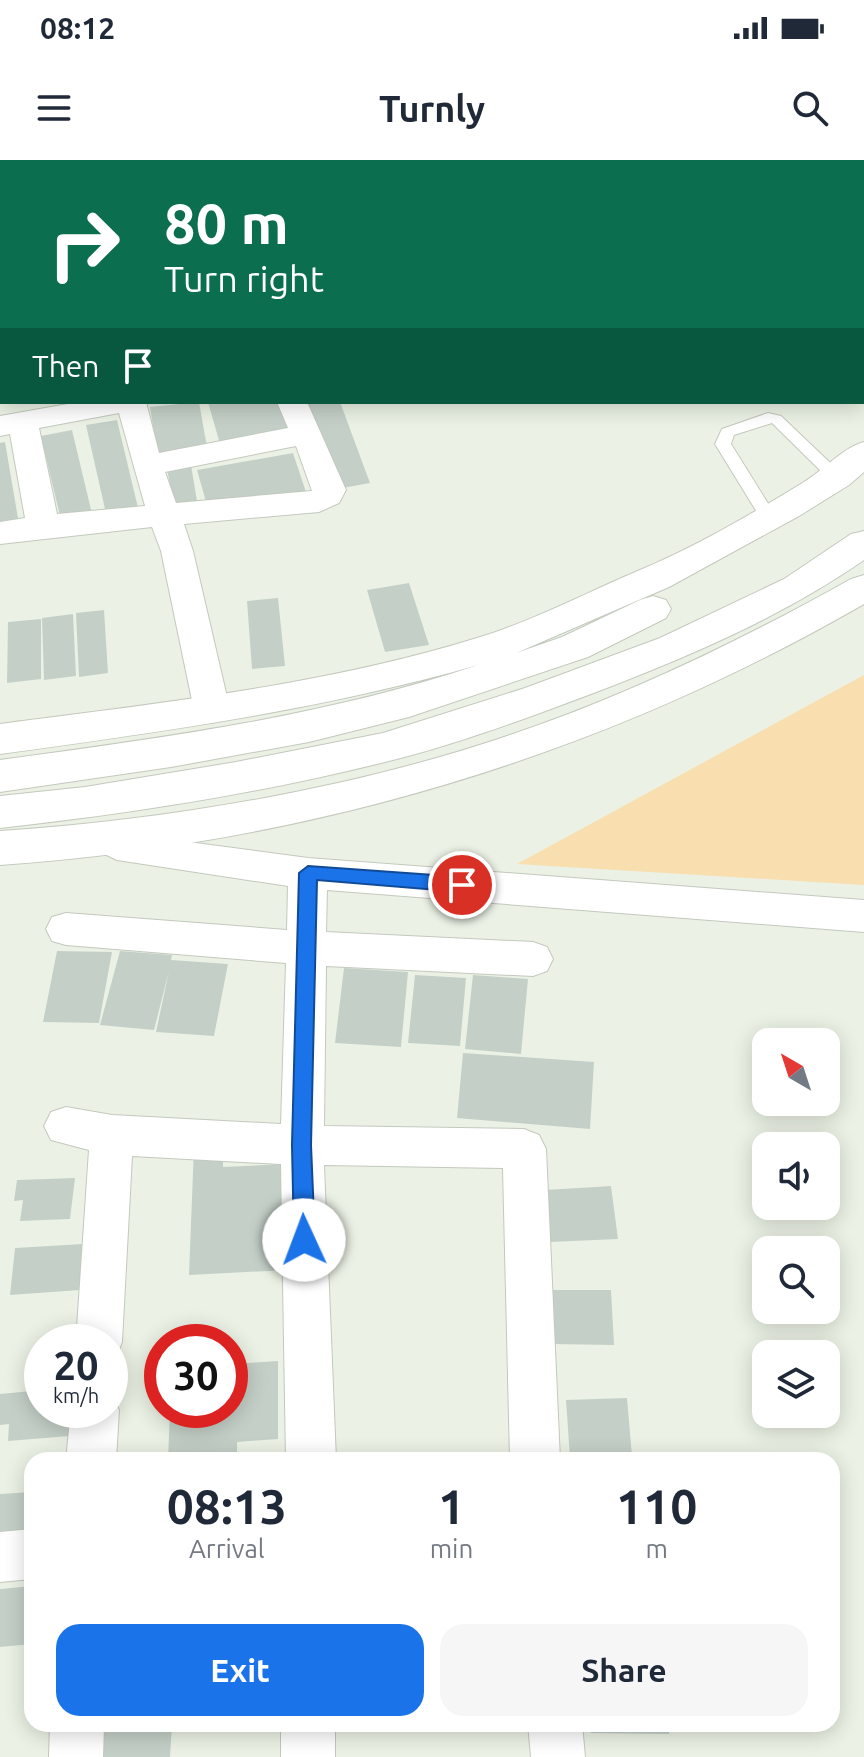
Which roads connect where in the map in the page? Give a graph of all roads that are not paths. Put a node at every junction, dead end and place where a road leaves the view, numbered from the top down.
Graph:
1 (120, 404) edge
2 (132, 404) edge
3 (293, 404) edge
4 (12, 424) edge
5 (307, 434) junction
6 (147, 465) junction
7 (855, 473) edge
8 (164, 515) junction
9 (769, 518) junction
10 (43, 526) junction
11 (0, 533) edge
12 (864, 543) edge
13 (864, 588) edge
14 (212, 710) junction
15 (0, 739) edge
16 (0, 776) edge
17 (0, 812) edge
18 (107, 838) junction
19 (0, 848) edge
20 (308, 873) junction
21 (864, 916) edge
22 (66, 929) dead end
23 (306, 948) junction
24 (533, 959) dead end
25 (66, 1126) dead end
26 (112, 1135) junction
27 (302, 1145) junction
28 (100, 1324) edge
29 (94, 1428) edge
30 (92, 1452) edge
31 (311, 1452) edge
32 (535, 1452) edge
33 (24, 1555) edge
34 (0, 1557) edge
35 (77, 1732) edge
36 (308, 1732) edge
37 (556, 1732) edge
38 (76, 1757) edge
39 (308, 1757) edge
40 (558, 1757) edge

1 - 4 street
2 - 6 street
3 - 5 street
4 - 10 street
5 - 6 street
5 - 8 street
6 - 8 street
7 - 9 main road
7 - 9 lane
7 - 16 main road
8 - 10 street
8 - 14 street
9 - 14 main road
10 - 11 street
12 - 17 main road
13 - 18 main road
14 - 15 main road
18 - 19 main road
18 - 20 street
20 - 21 street
20 - 23 street
22 - 23 street
23 - 24 street
23 - 27 street
25 - 26 street
26 - 27 street
26 - 28 street
27 - 31 street
27 - 32 street
29 - 30 street
33 - 34 street
35 - 38 street
36 - 39 street
37 - 40 street

